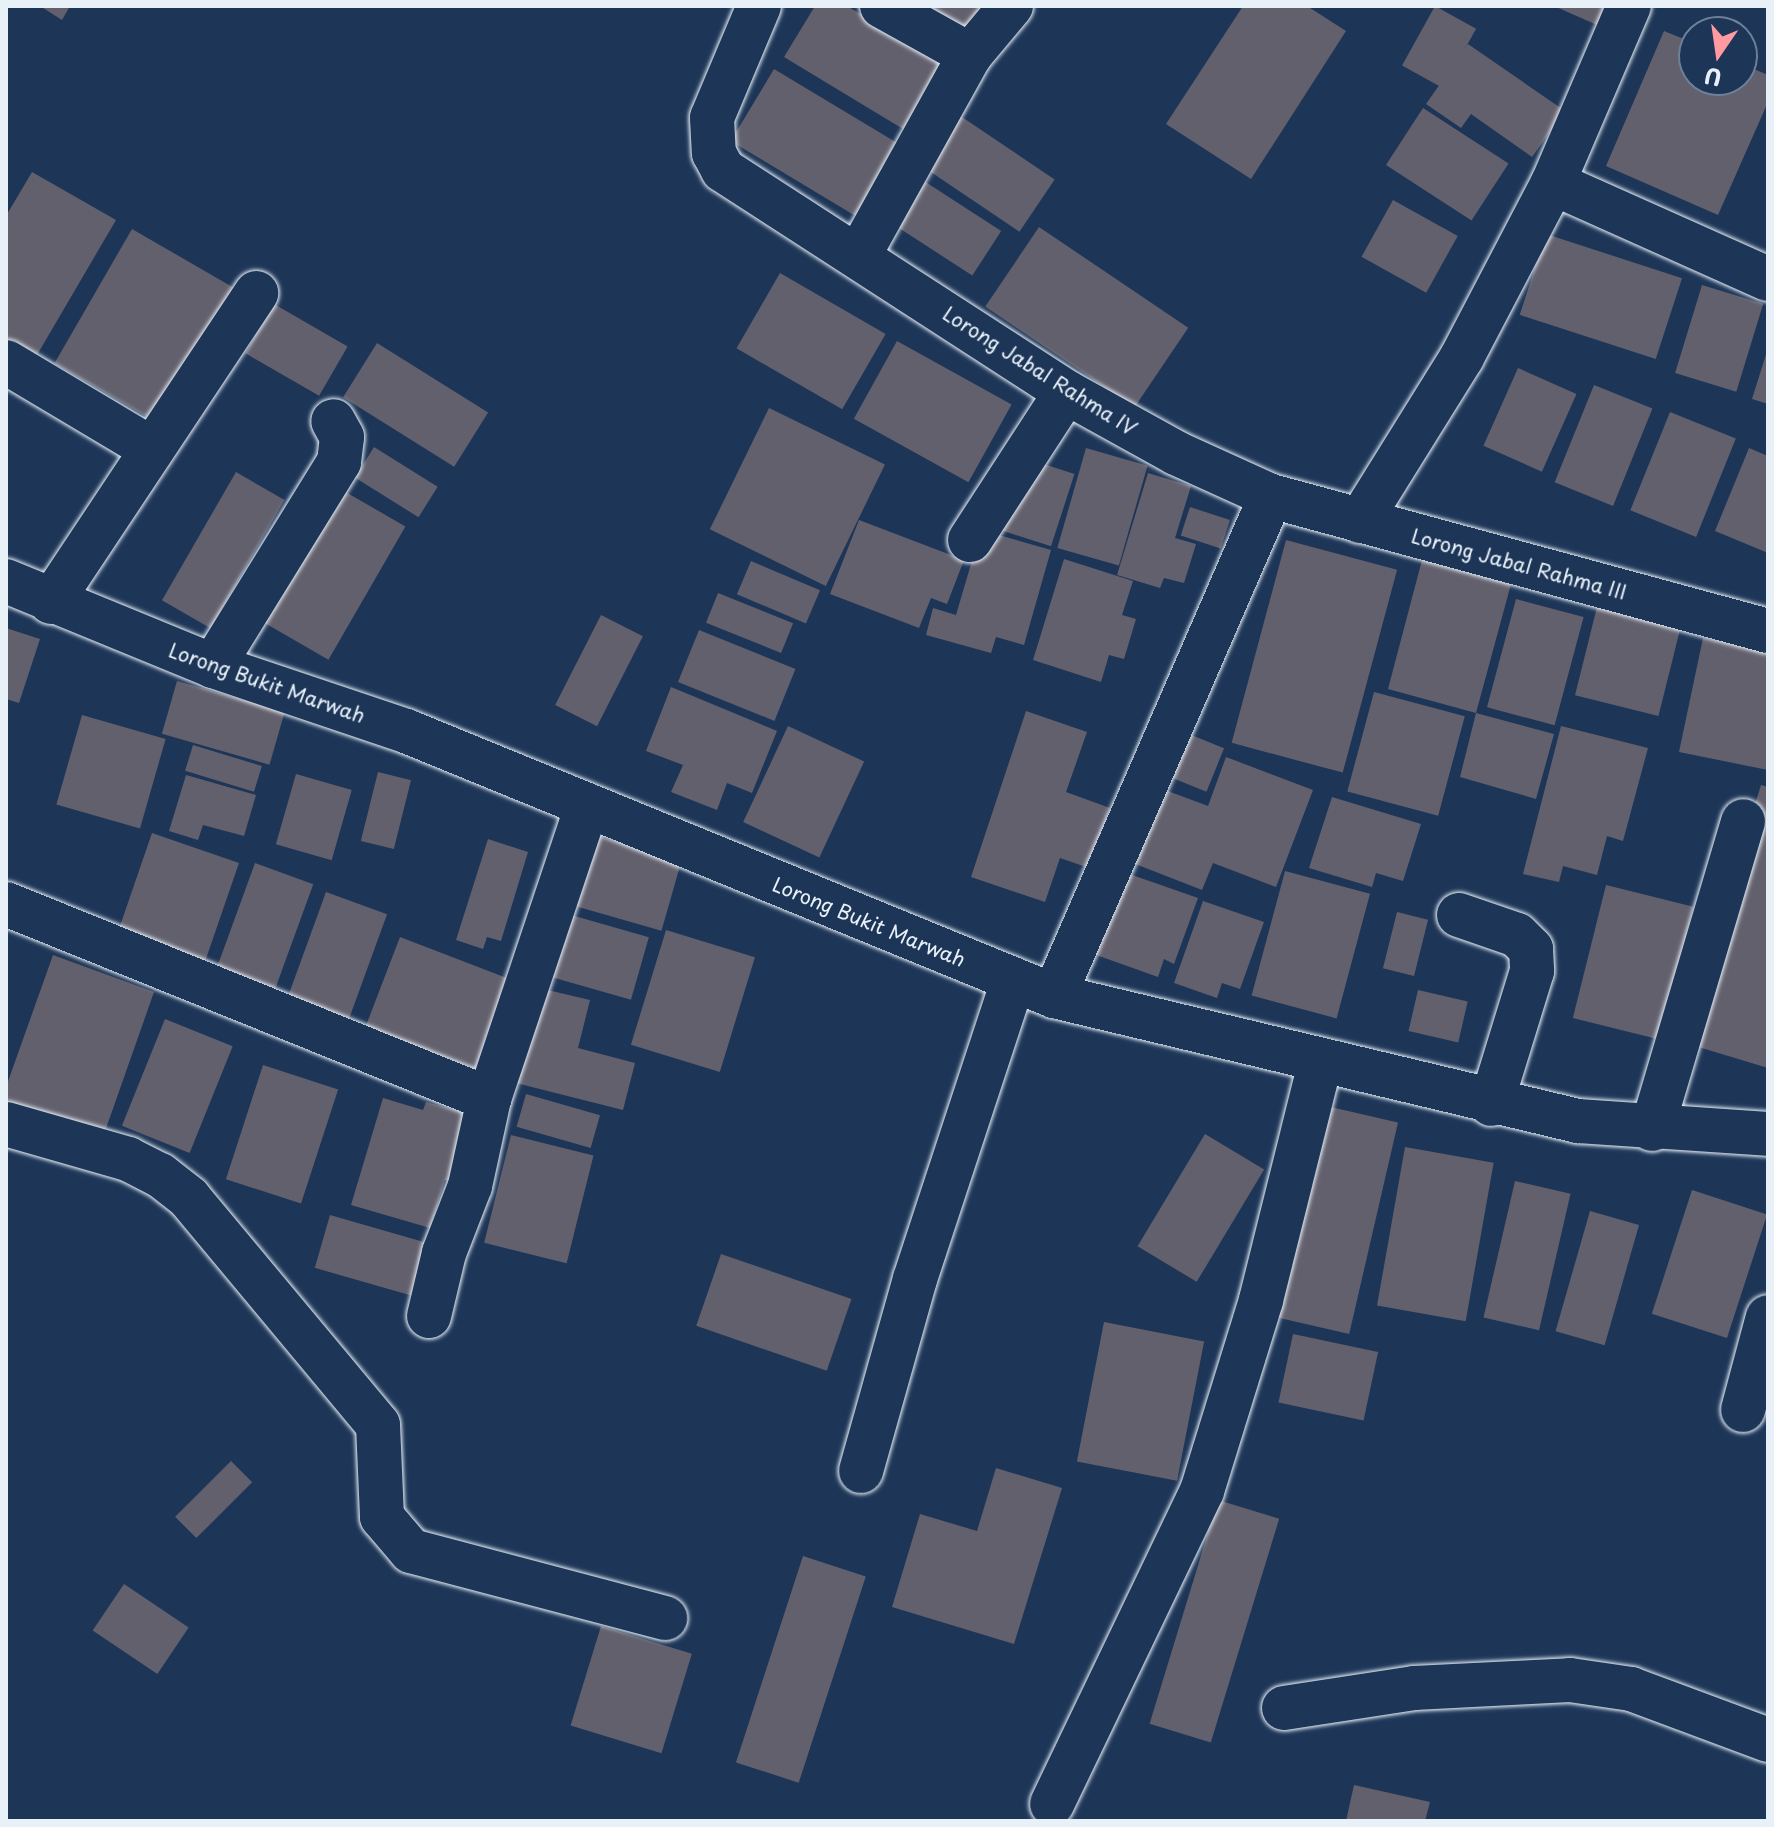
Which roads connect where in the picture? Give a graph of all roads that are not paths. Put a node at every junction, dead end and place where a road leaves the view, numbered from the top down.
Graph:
1 (759, 6) edge
2 (882, 6) edge
3 (1011, 6) edge
4 (1629, 6) edge
5 (970, 55) junction
6 (1553, 183) junction
7 (859, 255) junction
8 (1768, 279) edge
9 (256, 293) dead end
10 (6, 362) edge
11 (1066, 392) junction
12 (333, 421) dead end
13 (152, 449) junction
14 (1271, 496) junction
15 (1360, 521) junction
16 (970, 540) dead end
17 (6, 581) edge
18 (51, 602) junction
19 (1768, 631) edge
20 (213, 666) junction
21 (587, 806) junction
22 (1743, 821) dead end
23 (6, 904) edge
24 (1459, 915) dead end
25 (1013, 981) junction
26 (1054, 996) junction
27 (1321, 1060) junction
28 (489, 1099) junction
29 (1491, 1104) junction
30 (6, 1124) edge
31 (1652, 1129) junction
32 (1768, 1134) edge
33 (429, 1316) dead end
34 (1768, 1317) edge
35 (1743, 1410) dead end
36 (861, 1471) dead end
37 (665, 1618) dead end
38 (1284, 1708) dead end
39 (1768, 1740) edge
40 (1052, 1804) dead end

1 - 7 street, Lorong Jabal Rahma IV
2 - 5 street
3 - 5 street
4 - 6 street
5 - 7 street
6 - 8 street
6 - 15 street
7 - 11 street, Lorong Jabal Rahma IV
9 - 13 street
10 - 13 street
11 - 14 street, Lorong Jabal Rahma IV
11 - 16 street
12 - 20 street
13 - 18 street
14 - 15 street, Lorong Jabal Rahma III
14 - 26 street
15 - 19 street, Lorong Jabal Rahma III
17 - 18 street, Lorong Bukit Marwah
18 - 20 street, Lorong Bukit Marwah
20 - 21 street, Lorong Bukit Marwah
21 - 25 street, Lorong Bukit Marwah
21 - 28 street
22 - 31 street
23 - 28 street
24 - 29 street
25 - 26 street, Lorong Bukit Marwah
25 - 36 street
26 - 27 street, Lorong Bukit Marwah
27 - 29 street, Lorong Bukit Marwah
27 - 40 street
28 - 33 street
29 - 31 street, Lorong Bukit Marwah
30 - 37 street
31 - 32 street, Lorong Bukit Marwah
34 - 35 street
38 - 39 street

